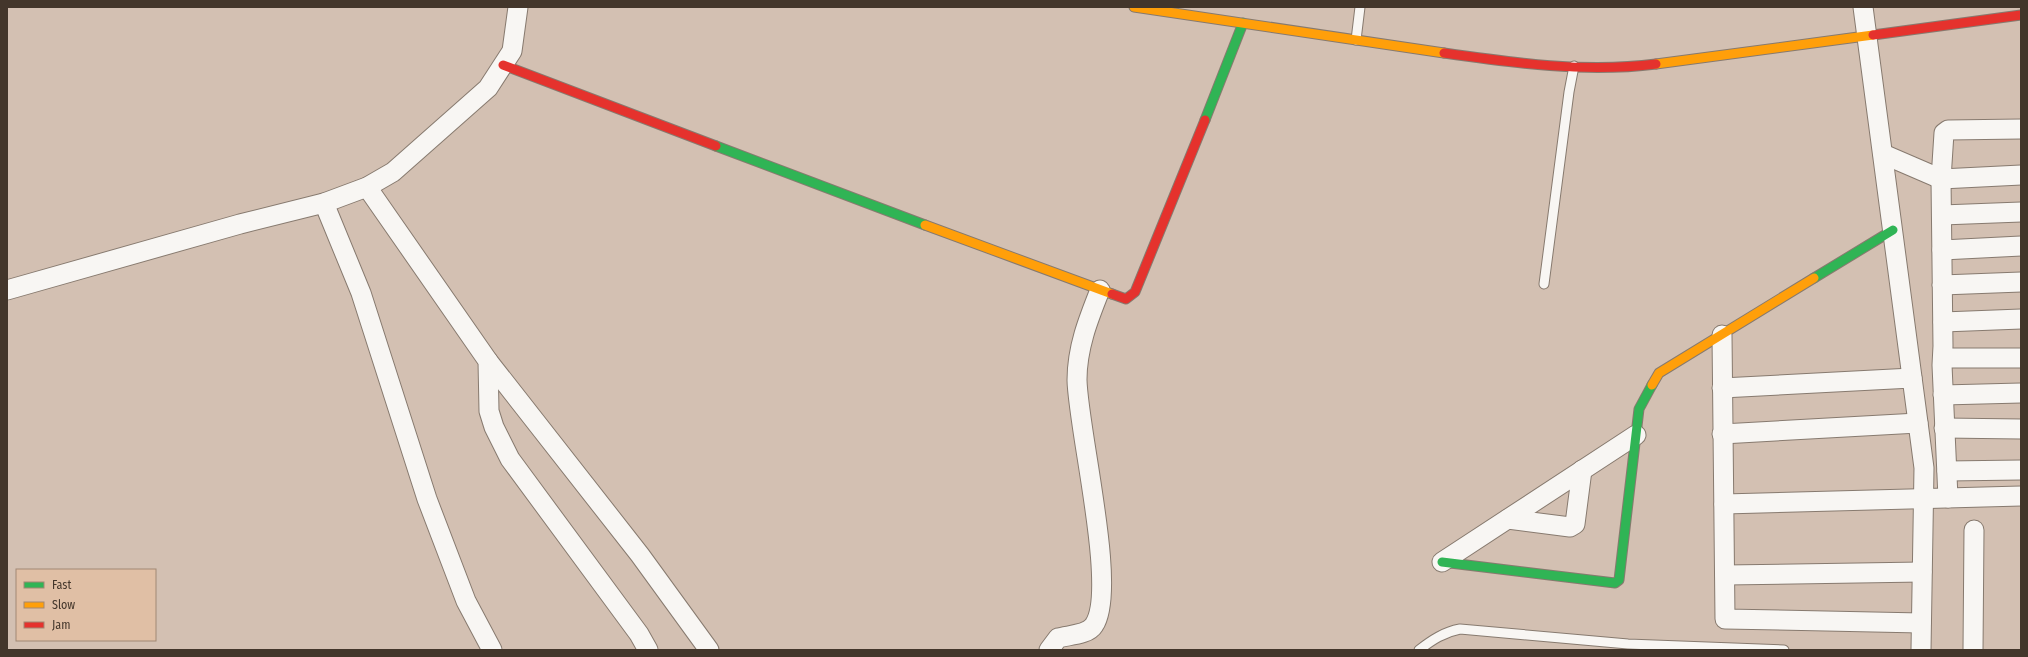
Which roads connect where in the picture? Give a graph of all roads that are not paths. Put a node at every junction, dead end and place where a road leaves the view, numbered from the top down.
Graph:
1 (518, 7) edge
2 (1134, 7) edge
3 (1360, 7) edge
4 (1863, 7) edge
5 (2021, 15) edge
6 (1243, 23) junction
7 (1868, 35) junction
8 (1356, 40) junction
9 (503, 65) junction
10 (1574, 66) junction
11 (2021, 129) edge
12 (1883, 154) junction
13 (2021, 175) edge
14 (1941, 179) junction
15 (367, 187) junction
16 (324, 203) junction
17 (2021, 212) edge
18 (1942, 215) junction
19 (1893, 230) junction
20 (2021, 246) edge
21 (1942, 250) junction
22 (2021, 282) edge
23 (1544, 284) dead end
24 (1942, 285) junction
25 (7, 290) edge
26 (1100, 290) junction
27 (2021, 319) edge
28 (1943, 322) junction
29 (1722, 335) junction
30 (1942, 358) junction
31 (2021, 358) edge
32 (488, 361) junction
33 (1912, 378) junction
34 (1722, 388) junction
35 (2021, 393) edge
36 (1943, 395) junction
37 (1918, 423) junction
38 (1944, 428) junction
39 (2021, 429) edge
40 (1722, 434) junction
41 (1636, 435) junction
42 (1582, 470) junction
43 (2021, 470) edge
44 (1947, 471) junction
45 (2021, 496) edge
46 (1948, 498) junction
47 (1923, 499) junction
48 (1724, 504) junction
49 (1508, 519) junction
50 (1974, 530) dead end
51 (1442, 562) joint
52 (1922, 572) junction
53 (1725, 575) junction
54 (1921, 623) junction
55 (1636, 647) edge
56 (492, 650) edge
57 (648, 650) edge
58 (709, 650) edge
59 (1049, 650) edge
60 (1419, 650) edge
61 (1784, 650) edge
62 (1921, 650) edge
63 (1973, 650) edge

1 - 9 street
2 - 6 street
3 - 8 lane
4 - 7 street
5 - 7 street
6 - 8 street
6 - 26 street
7 - 10 street
7 - 12 street
8 - 10 street
9 - 15 street
9 - 26 street
10 - 23 lane
11 - 14 street
12 - 14 street
12 - 19 street
13 - 14 street
14 - 18 street
15 - 16 street
15 - 32 street
16 - 25 street
16 - 56 street
17 - 18 street
18 - 21 street
19 - 29 street
19 - 33 street
20 - 21 street
21 - 24 street
22 - 24 street
24 - 28 street
26 - 59 street
27 - 28 street
28 - 30 street
29 - 34 street
29 - 41 street
30 - 31 street
30 - 36 street
32 - 57 street
32 - 58 street
33 - 34 street
33 - 37 street
34 - 40 street
35 - 36 street
36 - 38 street
37 - 40 street
37 - 47 street
38 - 39 street
38 - 44 street
40 - 48 street
41 - 42 street
41 - 51 street
42 - 49 street
42 - 49 street
43 - 44 street
44 - 46 street
45 - 46 street
46 - 47 street
47 - 48 street
47 - 52 street
48 - 53 street
49 - 51 street
50 - 63 street
52 - 53 street
52 - 54 street
53 - 54 street
54 - 62 street
55 - 60 lane
55 - 61 lane

